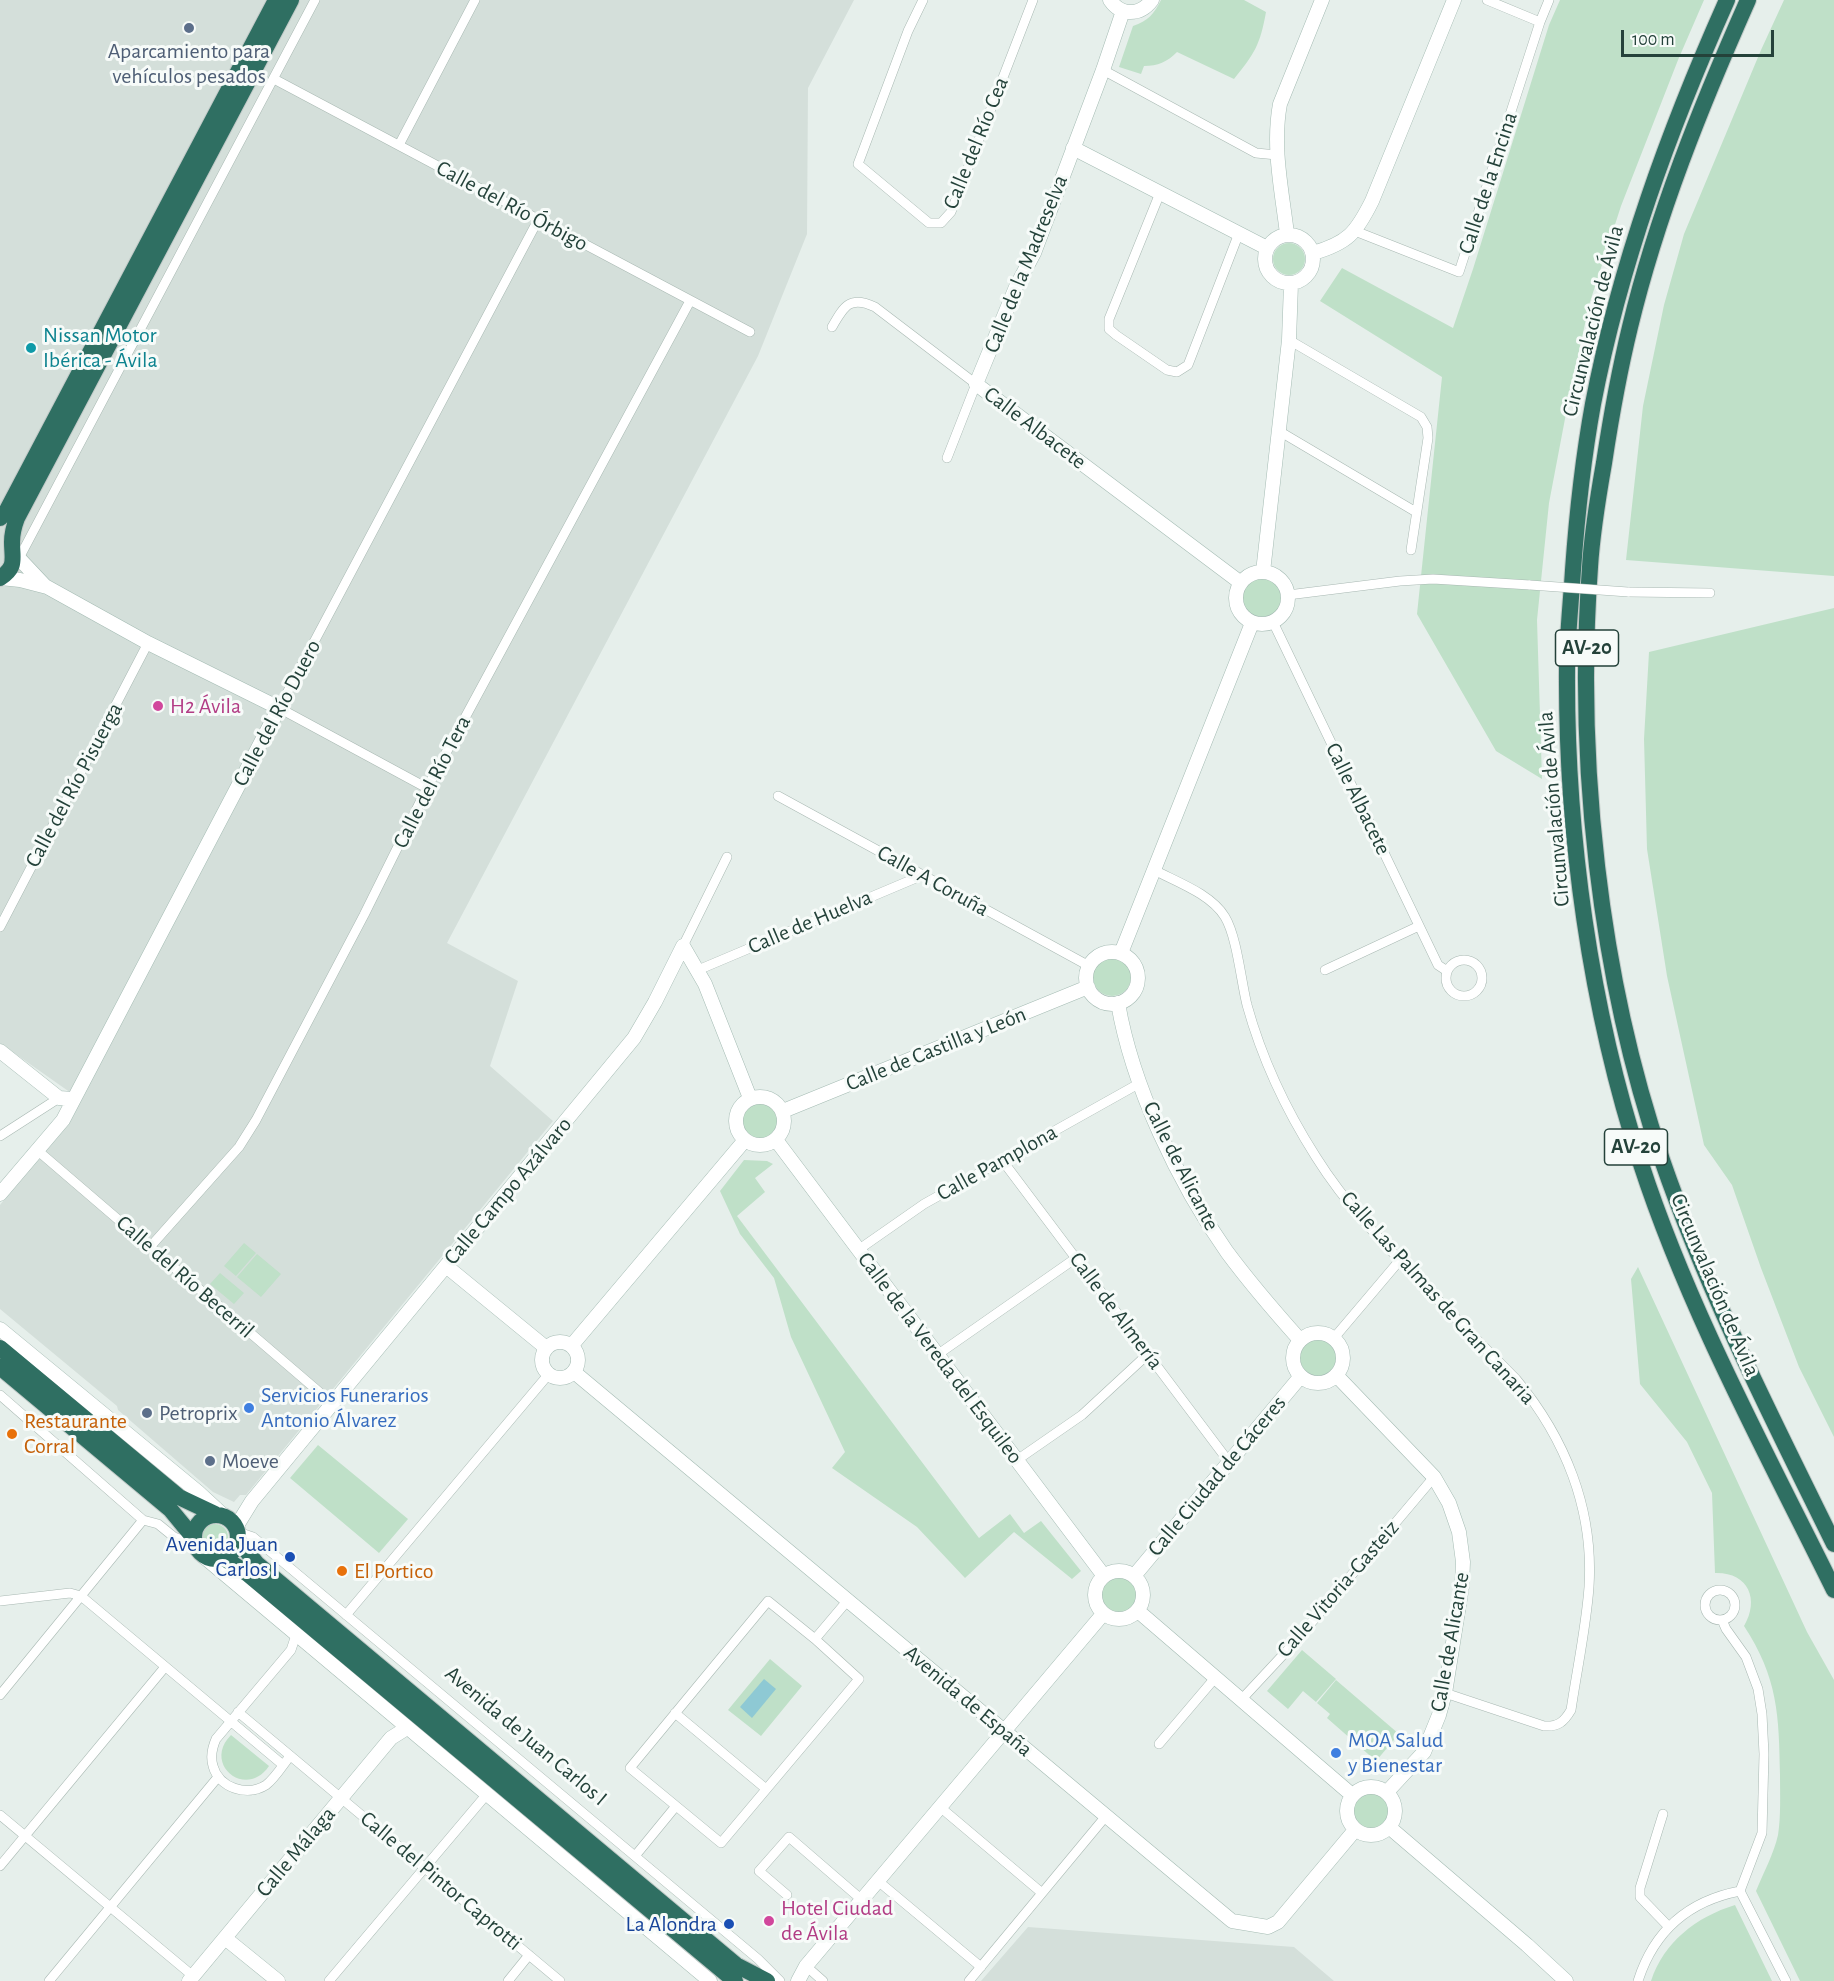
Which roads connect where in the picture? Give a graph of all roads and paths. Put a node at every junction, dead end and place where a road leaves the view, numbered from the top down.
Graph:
1 (276, 0) edge
2 (291, 0) edge
3 (315, 0) edge
4 (475, 0) edge
5 (923, 0) edge
6 (1033, 0) edge
7 (1110, 0) edge
8 (1152, 0) edge
9 (1322, 0) edge
10 (1454, 0) edge
11 (1487, 0) edge
12 (1549, 0) edge
13 (1726, 0) edge
14 (1748, 0) edge
15 (1123, 12) junction
16 (1540, 22) junction
17 (1103, 70) junction
18 (274, 79) junction
19 (399, 145) junction
20 (1073, 148) junction
21 (1277, 155) junction
22 (1160, 192) junction
23 (538, 220) junction
24 (1355, 231) junction
25 (1239, 233) junction
26 (1287, 234) junction
27 (1267, 248) junction
28 (1313, 253) junction
29 (1291, 284) junction
30 (690, 301) junction
31 (832, 327) dead end
32 (750, 332) dead end
33 (1289, 340) junction
34 (976, 384) junction
35 (1279, 431) junction
36 (947, 458) dead end
37 (1416, 512) junction
38 (0, 518) edge
39 (1411, 550) dead end
40 (8, 559) edge
41 (1263, 572) junction
42 (1241, 583) junction
43 (47, 587) junction
44 (1710, 593) dead end
45 (1288, 595) junction
46 (1273, 622) junction
47 (1252, 623) junction
48 (148, 643) junction
49 (279, 708) junction
50 (428, 789) junction
51 (778, 796) dead end
52 (727, 857) dead end
53 (1154, 870) junction
54 (922, 875) junction
55 (1419, 926) junction
56 (0, 927) edge
57 (683, 946) junction
58 (1121, 953) junction
59 (1089, 966) junction
60 (698, 970) junction
61 (1325, 970) dead end
62 (1447, 971) junction
63 (1088, 987) junction
64 (1118, 1003) junction
65 (0, 1051) edge
66 (1140, 1083) junction
67 (750, 1098) junction
68 (66, 1099) junction
69 (783, 1111) junction
70 (0, 1136) edge
71 (745, 1140) junction
72 (776, 1140) junction
73 (38, 1150) junction
74 (1002, 1160) junction
75 (0, 1194) edge
76 (150, 1247) junction
77 (858, 1250) junction
78 (1076, 1258) junction
79 (1400, 1260) junction
80 (446, 1266) junction
81 (0, 1329) edge
82 (1334, 1338) junction
83 (1300, 1340) junction
84 (572, 1345) junction
85 (545, 1347) junction
86 (0, 1348) edge
87 (1148, 1354) junction
88 (937, 1355) junction
89 (0, 1367) edge
90 (574, 1372) junction
91 (548, 1375) junction
92 (1336, 1375) junction
93 (1301, 1377) junction
94 (0, 1395) edge
95 (332, 1404) junction
96 (1017, 1461) junction
97 (1229, 1462) junction
98 (1434, 1477) junction
99 (143, 1520) junction
100 (230, 1524) junction
101 (1834, 1544) edge
102 (197, 1546) junction
103 (224, 1558) junction
104 (1104, 1576) junction
105 (1134, 1576) junction
106 (1834, 1590) edge
107 (81, 1596) junction
108 (0, 1600) edge
109 (848, 1600) junction
110 (1138, 1611) junction
111 (1102, 1614) junction
112 (346, 1615) junction
113 (1722, 1620) dead end
114 (301, 1639) junction
115 (815, 1639) junction
116 (165, 1667) junction
117 (1215, 1677) junction
118 (1445, 1693) junction
119 (0, 1695) edge
120 (1241, 1700) junction
121 (238, 1712) junction
122 (675, 1713) junction
123 (231, 1721) junction
124 (407, 1728) junction
125 (1004, 1731) junction
126 (1159, 1744) dead end
127 (291, 1756) junction
128 (283, 1765) junction
129 (218, 1777) junction
130 (765, 1788) junction
131 (1387, 1792) junction
132 (487, 1794) junction
133 (1352, 1795) junction
134 (341, 1798) junction
135 (676, 1806) junction
136 (940, 1807) junction
137 (1663, 1814) dead end
138 (0, 1815) edge
139 (1106, 1816) junction
140 (1389, 1827) junction
141 (1355, 1830) junction
142 (25, 1836) junction
143 (634, 1856) junction
144 (0, 1866) edge
145 (425, 1868) junction
146 (878, 1881) junction
147 (1740, 1892) junction
148 (1042, 1893) junction
149 (787, 1895) dead end
150 (862, 1900) junction
151 (110, 1906) junction
152 (1668, 1926) junction
153 (225, 1938) junction
154 (529, 1955) junction
155 (806, 1966) junction
156 (981, 1967) junction
157 (191, 1978) edge
158 (49, 1981) edge
159 (278, 1981) edge
160 (329, 1981) edge
161 (507, 1981) edge
162 (560, 1981) edge
163 (710, 1981) edge
164 (735, 1981) edge
165 (767, 1981) edge
166 (780, 1981) edge
167 (787, 1981) edge
168 (798, 1981) edge
169 (824, 1981) edge
170 (969, 1981) edge
171 (1566, 1981) edge
172 (1638, 1981) edge
173 (1786, 1981) edge

1 - 38 highway
2 - 40 highway
3 - 18 street
4 - 19 street
5 - 6 street, Calle del Río Cea
7 - 15 street
8 - 15 street
9 - 21 street
10 - 24 street
11 - 16 street
12 - 16 street, Calle de la Encina
13 - 106 highway, Circunvalación de Ávila / AV-20
14 - 101 highway, Circunvalación de Ávila / AV-20
15 - 17 street, Calle de la Madreselva
16 - 24 street, Calle de la Encina
17 - 20 street, Calle de la Madreselva
17 - 21 street
18 - 19 street, Calle del Río Órbigo
18 - 40 street
19 - 23 street, Calle del Río Órbigo
20 - 22 street
20 - 34 street, Calle de la Madreselva
21 - 26 street
22 - 25 street
22 - 25 street
23 - 30 street, Calle del Río Órbigo
23 - 49 street, Calle del Río Duero
24 - 28 street
25 - 27 street
26 - 27 street
26 - 28 street
27 - 29 street
28 - 29 street
29 - 33 street
30 - 32 street, Calle del Río Órbigo
30 - 50 street, Calle del Río Tera
31 - 34 street, Calle Albacete
33 - 35 street
33 - 37 street
34 - 36 street, Calle de la Madreselva
34 - 42 street, Calle Albacete
35 - 37 street
35 - 41 street
37 - 39 street
40 - 43 street
40 - 43 street
41 - 42 street
41 - 45 street
42 - 47 street
43 - 48 street
44 - 45 street, bridge
45 - 46 street
46 - 47 street
46 - 55 street, Calle Albacete
47 - 53 street
48 - 49 street
48 - 56 street, Calle del Río Pisuerga
49 - 50 street
49 - 68 street, Calle del Río Duero
50 - 76 street, Calle del Río Tera
51 - 54 street, Calle A Coruña
52 - 57 street, Calle Campo Azálvaro
53 - 58 street
53 - 79 street, Calle Las Palmas de Gran Canaria
54 - 59 street, Calle A Coruña
54 - 60 street, Calle de Huelva
55 - 61 street
55 - 62 street, Calle Albacete
57 - 60 street
57 - 80 street, Calle Campo Azálvaro
58 - 59 street
58 - 64 street
59 - 63 street
60 - 67 street
62 - 62 street
63 - 64 street
63 - 69 street, Calle de Castilla y León
64 - 66 street, Calle de Alicante
65 - 68 street
66 - 74 street, Calle Pamplona
66 - 83 street, Calle de Alicante
67 - 69 street
67 - 71 street
68 - 70 street
68 - 73 street, Calle del Río Duero
69 - 72 street
71 - 72 street
71 - 84 street
72 - 77 street, Calle de la Vereda del Esquileo
73 - 75 street, Calle del Río Duero
73 - 76 street, Calle del Río Becerril
74 - 77 street, Calle Pamplona
74 - 78 street, Calle de Almería
76 - 95 street, Calle del Río Becerril
77 - 88 street, Calle de la Vereda del Esquileo
78 - 87 street, Calle de Almería
78 - 88 street
79 - 82 street
79 - 118 street, Calle Las Palmas de Gran Canaria
80 - 85 street
80 - 95 street, Calle Campo Azálvaro
81 - 100 street, Avenida de Juan Carlos I
82 - 83 street
82 - 92 street
83 - 93 street
84 - 85 street
84 - 90 street
85 - 91 street
86 - 100 highway, Avenida de Juan Carlos I
87 - 96 street
87 - 97 street, Calle de Almería
88 - 96 street, Calle de la Vereda del Esquileo
89 - 102 highway
90 - 91 street
90 - 109 street, Avenida de España
91 - 112 street
92 - 93 street
92 - 98 street, Calle de Alicante
93 - 97 street, Calle Ciudad de Cáceres
94 - 99 street
95 - 100 street, Calle Campo Azálvaro
96 - 104 street, Calle de la Vereda del Esquileo
97 - 105 street, Calle Ciudad de Cáceres
98 - 118 street, Calle de Alicante
98 - 120 street, Calle Vitoria-Gasteiz
99 - 102 street
99 - 107 street
100 - 102 highway
100 - 103 highway
100 - 112 street, Avenida de Juan Carlos I
100 - 165 highway, Avenida de Juan Carlos I
102 - 103 highway
102 - 114 street
103 - 164 highway
104 - 105 street
104 - 111 street
105 - 110 street
107 - 108 street
107 - 116 street
107 - 119 street
109 - 115 street
109 - 125 street, Avenida de España
110 - 111 street
110 - 117 street
111 - 125 street
112 - 143 street, Avenida de Juan Carlos I
113 - 147 street
114 - 121 street
114 - 124 street
115 - 122 street
115 - 130 street
116 - 123 street
116 - 142 street
117 - 120 street
117 - 126 street
118 - 131 street, Calle de Alicante
120 - 133 street
121 - 123 street
121 - 127 street, Calle del Pintor Caprotti
122 - 130 street
122 - 135 street
123 - 128 street
123 - 129 street
124 - 132 street
124 - 134 street, Calle Málaga
125 - 136 street
125 - 139 street, Avenida de España
127 - 128 street
127 - 134 street, Calle del Pintor Caprotti
128 - 129 street
129 - 151 street
130 - 135 street
131 - 133 street
131 - 140 street
132 - 145 street
132 - 163 street
133 - 141 street
134 - 145 street, Calle del Pintor Caprotti
134 - 153 street, Calle Málaga
135 - 143 street
136 - 146 street
136 - 148 street
137 - 152 street
138 - 142 street
139 - 141 street, Avenida de España
139 - 148 street
140 - 141 street
140 - 171 street
142 - 144 street
142 - 151 street
143 - 166 street, Avenida de Juan Carlos I
145 - 154 street, Calle del Pintor Caprotti
145 - 160 street
146 - 150 street
146 - 156 street
147 - 152 street
147 - 173 street
148 - 156 street
149 - 150 street
150 - 155 street
151 - 157 street
151 - 158 street
152 - 172 street
153 - 157 street, Calle Málaga
153 - 159 street
154 - 161 street
154 - 162 street, Calle del Pintor Caprotti
155 - 167 street
155 - 168 street
155 - 169 street
156 - 170 street

